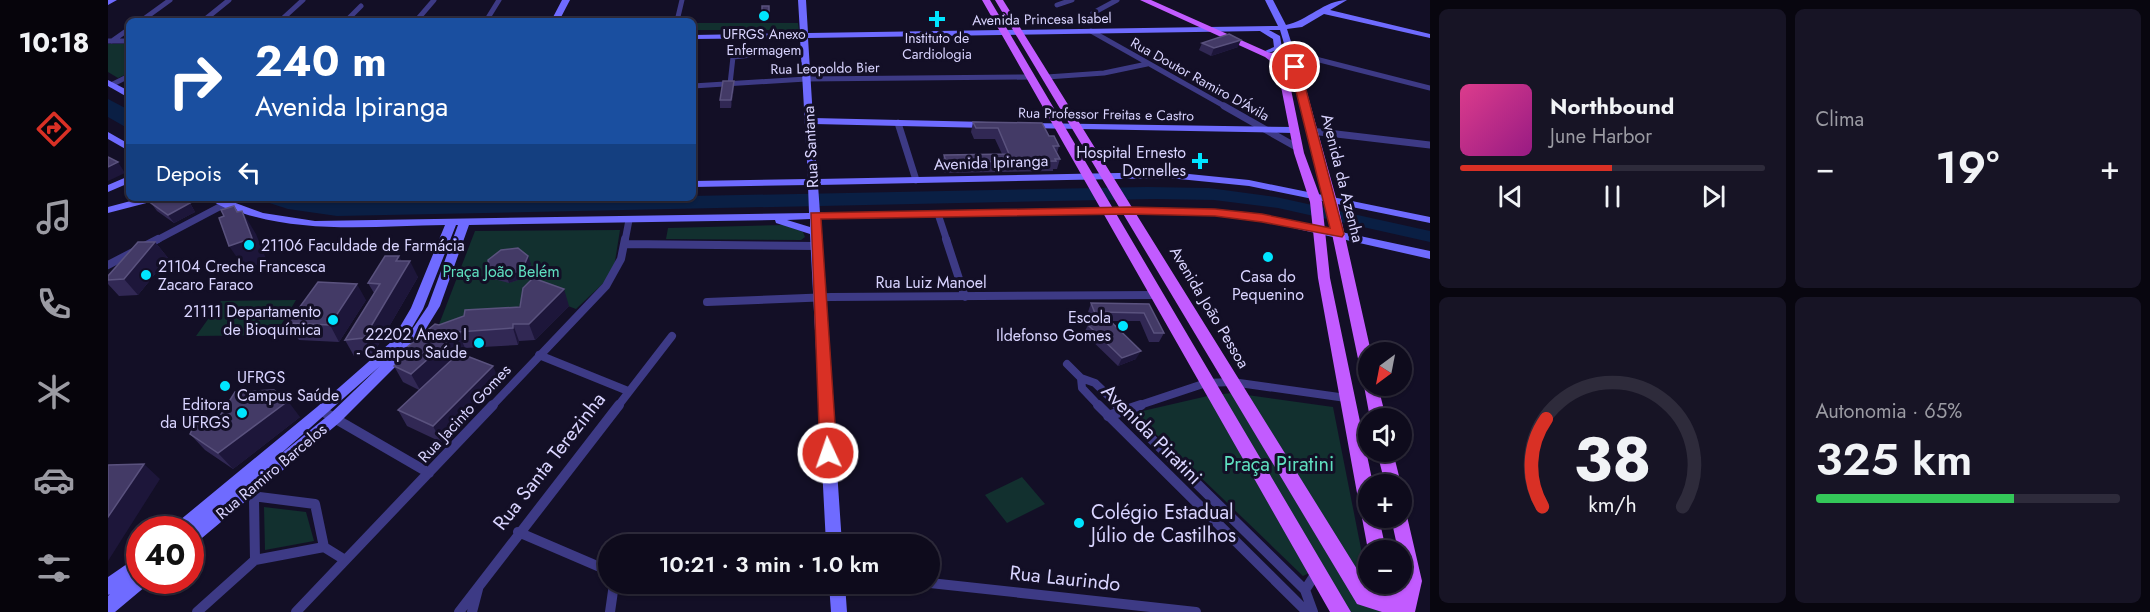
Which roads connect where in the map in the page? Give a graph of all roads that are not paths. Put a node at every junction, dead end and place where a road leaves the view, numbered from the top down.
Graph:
1 (113, 0) edge
2 (170, 0) edge
3 (229, 0) edge
4 (303, 0) edge
5 (434, 0) edge
6 (499, 0) edge
7 (566, 0) edge
8 (682, 0) edge
9 (802, 0) edge
10 (986, 0) edge
11 (999, 0) edge
12 (1072, 0) edge
13 (1117, 0) edge
14 (1144, 0) edge
15 (1155, 0) edge
16 (1262, 0) edge
17 (1269, 0) edge
18 (1334, 0) edge
19 (1342, 0) edge
20 (108, 3) edge
21 (361, 6) dead end
22 (1057, 6) dead end
23 (1323, 11) junction
24 (1093, 13) dead end
25 (145, 18) edge
26 (207, 18) edge
27 (283, 18) edge
28 (349, 18) edge
29 (419, 18) edge
30 (488, 18) edge
31 (557, 18) edge
32 (678, 18) edge
33 (1245, 25) junction
34 (1282, 26) junction
35 (1212, 27) junction
36 (1259, 29) junction
37 (126, 31) edge
38 (1004, 31) junction
39 (1018, 31) junction
40 (1091, 31) junction
41 (696, 32) edge
42 (803, 34) junction
43 (1430, 36) edge
44 (696, 37) edge
45 (110, 41) edge
46 (126, 41) edge
47 (1269, 51) junction
48 (1292, 53) junction
49 (752, 55) dead end
50 (1148, 64) junction
51 (1295, 67) junction
52 (126, 77) edge
53 (1030, 77) junction
54 (1047, 77) junction
55 (806, 79) junction
56 (109, 84) edge
57 (730, 84) junction
58 (696, 86) edge
59 (1430, 88) edge
60 (126, 92) edge
61 (808, 121) junction
62 (898, 123) junction
63 (996, 125) edge
64 (1015, 126) edge
65 (1059, 127) junction
66 (1078, 128) junction
67 (1265, 129) junction
68 (1294, 130) junction
69 (1311, 131) junction
70 (108, 135) edge
71 (1430, 145) edge
72 (126, 146) edge
73 (1298, 148) junction
74 (1109, 179) junction
75 (126, 180) edge
76 (916, 180) junction
77 (1089, 180) junction
78 (696, 184) edge
79 (811, 186) junction
80 (108, 189) edge
81 (1315, 198) junction
82 (142, 201) edge
83 (220, 201) edge
84 (1331, 202) junction
85 (225, 204) junction
86 (1126, 206) junction
87 (1106, 207) junction
88 (108, 210) edge
89 (815, 214) junction
90 (938, 214) junction
91 (770, 218) junction
92 (629, 220) junction
93 (1430, 220) edge
94 (458, 224) junction
95 (1320, 227) junction
96 (1337, 231) junction
97 (815, 237) junction
98 (624, 244) junction
99 (109, 254) edge
100 (1430, 255) edge
101 (117, 260) junction
102 (108, 265) edge
103 (1156, 295) junction
104 (965, 297) junction
105 (820, 298) junction
106 (707, 302) dead end
107 (672, 336) dead end
108 (1361, 342) edge
109 (540, 355) junction
110 (1067, 364) dead end
111 (1081, 378) junction
112 (1232, 382) junction
113 (1206, 383) junction
114 (628, 391) junction
115 (1346, 398) junction
116 (1121, 410) junction
117 (328, 415) junction
118 (1108, 416) junction
119 (429, 472) junction
120 (1362, 474) edge
121 (231, 488) junction
122 (250, 495) junction
123 (197, 516) edge
124 (204, 528) edge
125 (1402, 528) edge
126 (518, 532) junction
127 (833, 534) edge
128 (324, 547) junction
129 (255, 560) junction
130 (345, 560) junction
131 (598, 566) edge
132 (1318, 570) junction
133 (126, 573) edge
134 (480, 583) junction
135 (940, 584) edge
136 (108, 587) edge
137 (1305, 590) junction
138 (126, 592) edge
139 (613, 594) edge
140 (838, 594) edge
141 (1395, 594) edge
142 (108, 607) edge
143 (1405, 611) edge
144 (197, 612) edge
145 (296, 612) edge
146 (459, 612) edge
147 (472, 612) edge
148 (610, 612) edge
149 (839, 612) edge
150 (1196, 612) edge
151 (1307, 612) edge
152 (1313, 612) edge
153 (1341, 612) edge

1 - 20 main road
2 - 25 street
3 - 26 street
4 - 27 street
5 - 29 street
6 - 30 street
7 - 31 main road
8 - 32 street
9 - 42 main road, Rua Santana
10 - 38 main road
11 - 39 main road, Avenida João Pessoa
12 - 22 street
13 - 24 street
14 - 35 main road
15 - 35 main road
16 - 33 main road
17 - 34 main road, Avenida da Azenha
18 - 34 main road
19 - 23 main road
21 - 28 street
23 - 34 main road
23 - 43 main road
33 - 34 main road, Avenida Princesa Isabel
33 - 35 main road, Avenida Princesa Isabel
34 - 36 main road, Avenida Princesa Isabel
34 - 48 main road, Avenida da Azenha
35 - 36 main road, Avenida Princesa Isabel
35 - 39 main road, Avenida Princesa Isabel
35 - 40 main road, Avenida Princesa Isabel
35 - 47 main road
35 - 68 main road, Avenida da Azenha
36 - 47 main road
37 - 45 street
38 - 39 main road, Avenida Princesa Isabel
38 - 42 main road, Avenida Princesa Isabel
38 - 53 main road
39 - 40 main road, Avenida Princesa Isabel
39 - 54 main road, Avenida João Pessoa
40 - 50 street, Rua Doutor Ramiro D'Ávila
41 - 42 main road, Avenida Princesa Isabel
42 - 44 main road, Avenida Princesa Isabel
42 - 55 main road, Rua Santana
45 - 46 street
47 - 51 main road
48 - 51 main road, Avenida da Azenha
48 - 59 street
49 - 57 street
50 - 54 street
50 - 67 street, Rua Doutor Ramiro D'Ávila
51 - 69 main road, Avenida da Azenha
52 - 56 street
53 - 55 street, Rua Leopoldo Bier
53 - 65 main road
54 - 66 main road, Avenida João Pessoa
55 - 57 street, Rua Leopoldo Bier
55 - 61 main road, Rua Santana
56 - 60 main road
57 - 58 street, Rua Leopoldo Bier
61 - 62 main road, Rua Professor Freitas e Castro
61 - 79 main road, Rua Santana
62 - 63 main road, Rua Professor Freitas e Castro
62 - 76 street
64 - 65 main road, Rua Professor Freitas e Castro
65 - 66 main road, Rua Professor Freitas e Castro
65 - 77 main road
66 - 67 main road, Rua Professor Freitas e Castro
66 - 74 main road, Avenida João Pessoa
67 - 68 main road, Rua Professor Freitas e Castro
67 - 73 street, Rua Doutor Ramiro D'Ávila
68 - 73 main road, Avenida da Azenha
69 - 71 street
69 - 84 main road, Avenida da Azenha
70 - 72 main road
73 - 81 main road, Avenida da Azenha
74 - 77 main road, Avenida Ipiranga
74 - 81 main road, Avenida Ipiranga
74 - 86 main road, Avenida João Pessoa
75 - 80 main road
76 - 77 main road, Avenida Ipiranga
76 - 79 main road, Avenida Ipiranga
77 - 87 main road
78 - 79 main road, Avenida Ipiranga
79 - 89 main road, Rua Santana
81 - 84 main road, Avenida Ipiranga
81 - 95 main road, Avenida da Azenha
82 - 88 main road
83 - 85 main road
84 - 93 main road, Avenida Ipiranga
84 - 96 main road, Avenida da Azenha
85 - 94 main road
85 - 101 street
86 - 87 main road
86 - 95 main road
86 - 112 main road, Avenida João Pessoa
87 - 90 main road
87 - 103 main road
89 - 90 main road
89 - 91 main road
89 - 97 main road, Rua Santana
90 - 104 street
91 - 92 main road
91 - 97 main road
92 - 94 main road
92 - 98 street, Rua Jacinto Gomes
94 - 117 main road, Rua Ramiro Barcelos
95 - 96 main road
95 - 115 main road, Avenida da Azenha
96 - 100 main road
96 - 108 main road, Avenida da Azenha
97 - 98 street
97 - 105 main road, Rua Santana
98 - 109 street, Rua Jacinto Gomes
99 - 101 street
101 - 102 street
103 - 104 street, Rua Luiz Manoel
103 - 113 main road
104 - 105 street, Rua Luiz Manoel
105 - 106 street, Rua Luiz Manoel
105 - 127 main road, Rua Santana
107 - 114 street, Rua Santa Terezinha
109 - 114 street
109 - 119 street, Rua Jacinto Gomes
110 - 111 street, Avenida Piratini
111 - 116 street, Avenida Piratini
111 - 118 street, Avenida Piratini
112 - 113 street
112 - 115 street
112 - 143 main road, Avenida João Pessoa
113 - 116 street
113 - 132 main road
114 - 126 street, Rua Santa Terezinha
115 - 120 main road, Avenida da Azenha
116 - 118 street
116 - 137 street, Avenida Piratini
117 - 119 street
117 - 121 main road, Rua Ramiro Barcelos
117 - 122 main road, Rua Ramiro Barcelos
118 - 151 street, Avenida Piratini
119 - 130 street, Rua Jacinto Gomes
121 - 122 street
121 - 123 main road, Rua Ramiro Barcelos
122 - 124 main road, Rua Ramiro Barcelos
122 - 128 street
122 - 129 street
125 - 143 main road
126 - 131 street
126 - 134 street, Rua Santa Terezinha
128 - 129 street
128 - 130 street
129 - 144 street
130 - 145 street, Rua Jacinto Gomes
132 - 137 street
132 - 153 main road
133 - 136 main road
134 - 146 street, Rua Santa Terezinha
134 - 147 street
135 - 150 street, Rua Laurindo
137 - 152 street, Avenida Piratini
138 - 142 main road
139 - 148 street
140 - 149 main road
141 - 143 main road

